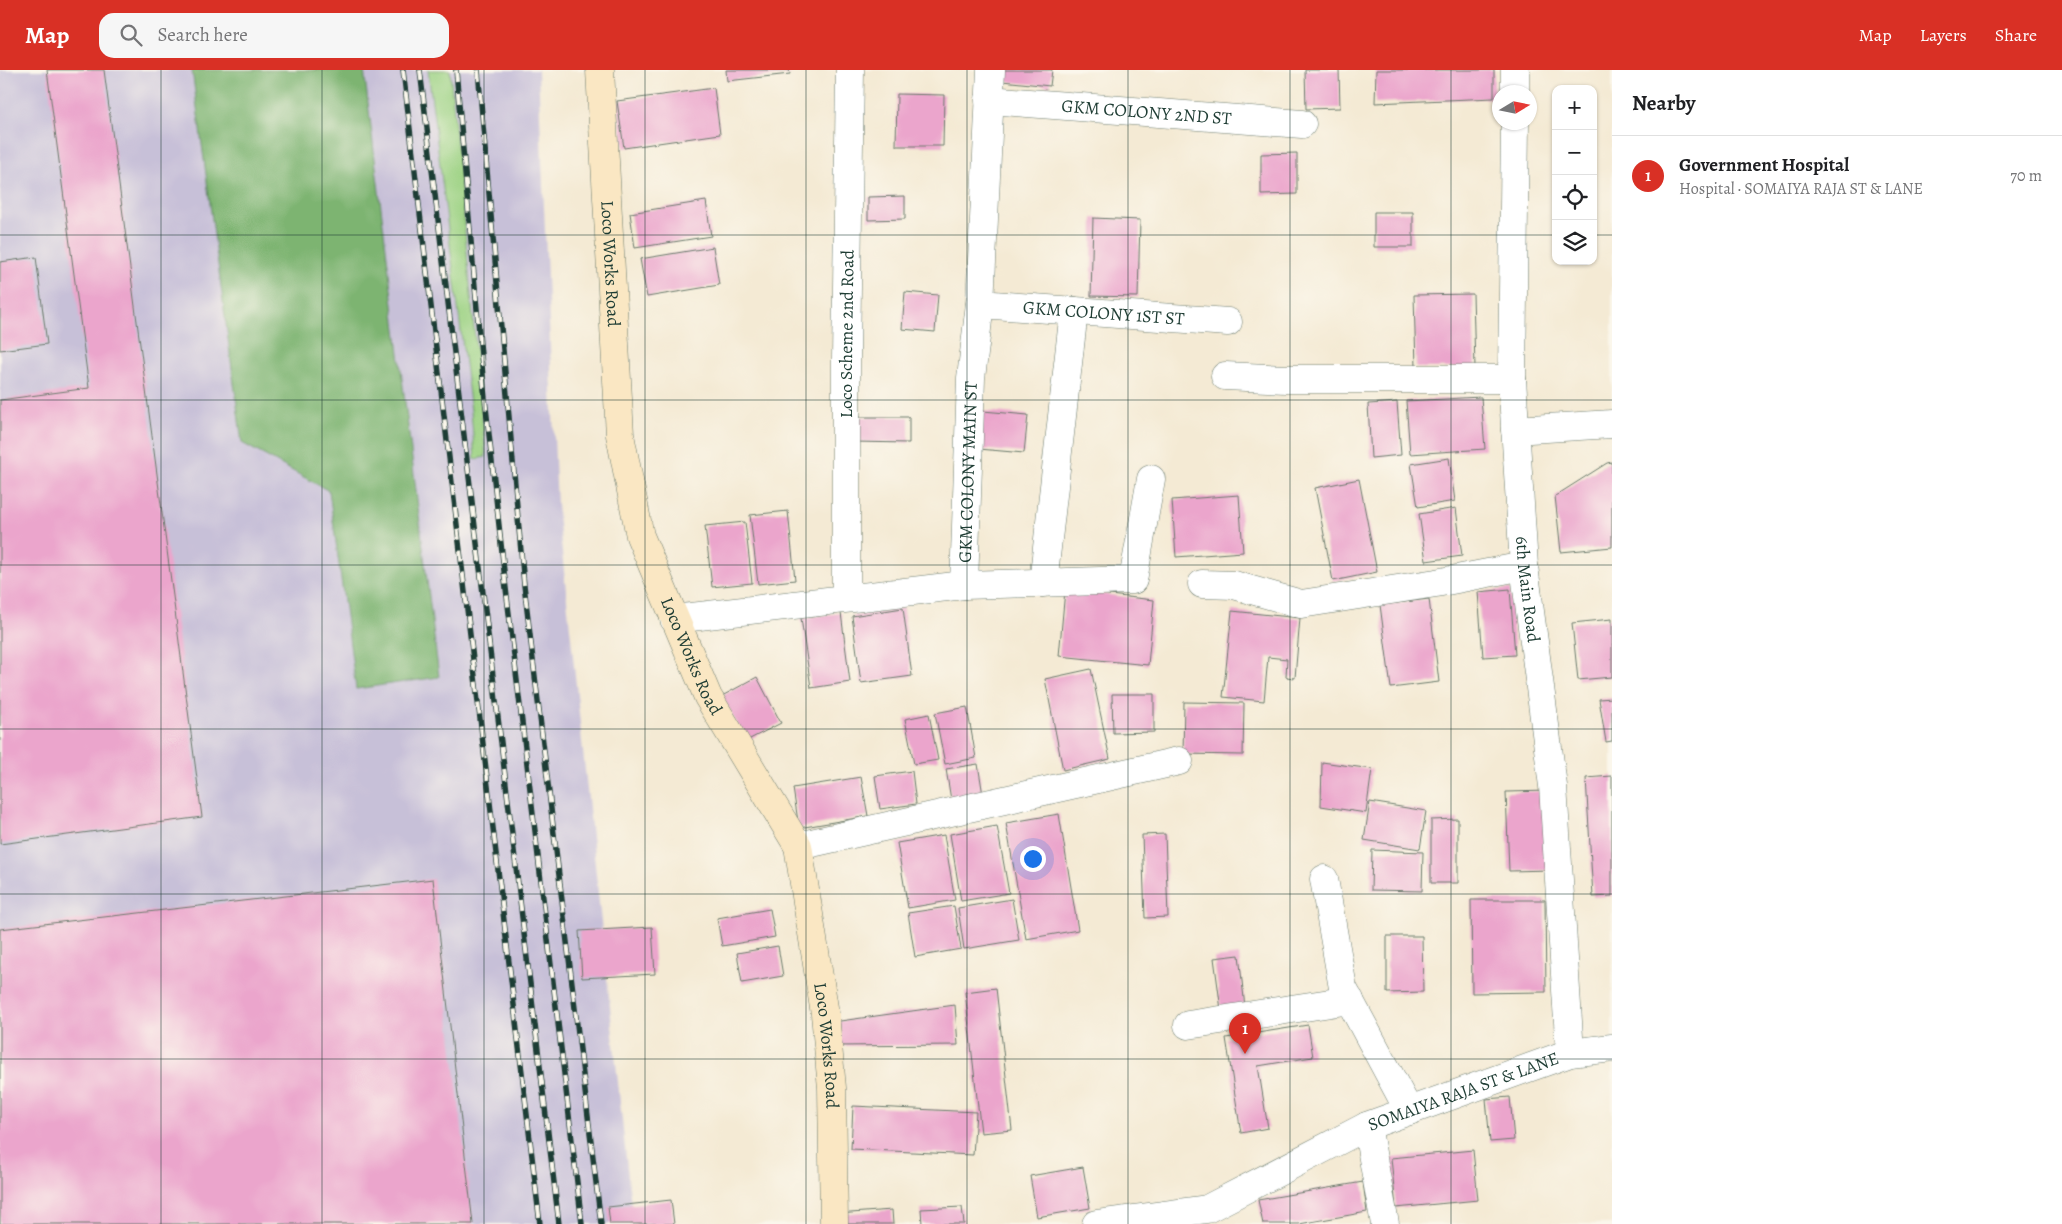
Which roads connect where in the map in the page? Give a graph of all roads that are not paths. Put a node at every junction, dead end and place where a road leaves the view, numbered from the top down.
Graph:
1 (600, 70) edge
2 (850, 70) edge
3 (991, 70) edge
4 (1515, 70) edge
5 (1515, 85) edge
6 (989, 100) junction
7 (1302, 124) dead end
8 (1515, 130) edge
9 (980, 304) junction
10 (1074, 312) junction
11 (1228, 322) dead end
12 (1225, 376) dead end
13 (1512, 379) junction
14 (1612, 424) edge
15 (1515, 430) junction
16 (1151, 479) dead end
17 (1524, 566) junction
18 (1043, 583) junction
19 (1202, 584) dead end
20 (964, 585) junction
21 (846, 598) junction
22 (674, 619) junction
23 (1179, 761) dead end
24 (798, 846) junction
25 (1324, 879) dead end
26 (1350, 1000) junction
27 (1188, 1025) dead end
28 (1612, 1048) edge
29 (1570, 1053) junction
30 (1409, 1111) junction
31 (1367, 1126) junction
32 (834, 1224) edge
33 (1096, 1224) edge
34 (1384, 1224) edge

1 - 22 street, Loco Works Road
2 - 21 street, Loco Scheme 2nd Road
3 - 6 street, GKM COLONY MAIN ST
4 - 5 street
6 - 7 street, GKM COLONY 2ND ST
6 - 9 street, GKM COLONY MAIN ST
8 - 13 street, 6th Main Road
9 - 10 street, GKM COLONY 1ST ST
9 - 20 street, GKM COLONY MAIN ST
10 - 11 street, GKM COLONY 1ST ST
10 - 18 street
12 - 13 street
13 - 15 street, 6th Main Road
14 - 15 street
15 - 17 street, 6th Main Road
16 - 18 street
17 - 19 street
17 - 29 street, 6th Main Road
18 - 20 street
20 - 21 street, GKM COLONY MAIN ST
21 - 22 street, GKM COLONY MAIN ST
22 - 24 street, Loco Works Road
23 - 24 street
24 - 32 street, Loco Works Road
25 - 26 street
26 - 27 street
26 - 30 street
28 - 29 street, SOMAIYA RAJA ST & LANE
29 - 30 street, SOMAIYA RAJA ST & LANE
30 - 31 street, SOMAIYA RAJA ST & LANE
31 - 33 street
31 - 34 street, SOMAIYA RAJA ST & LANE

